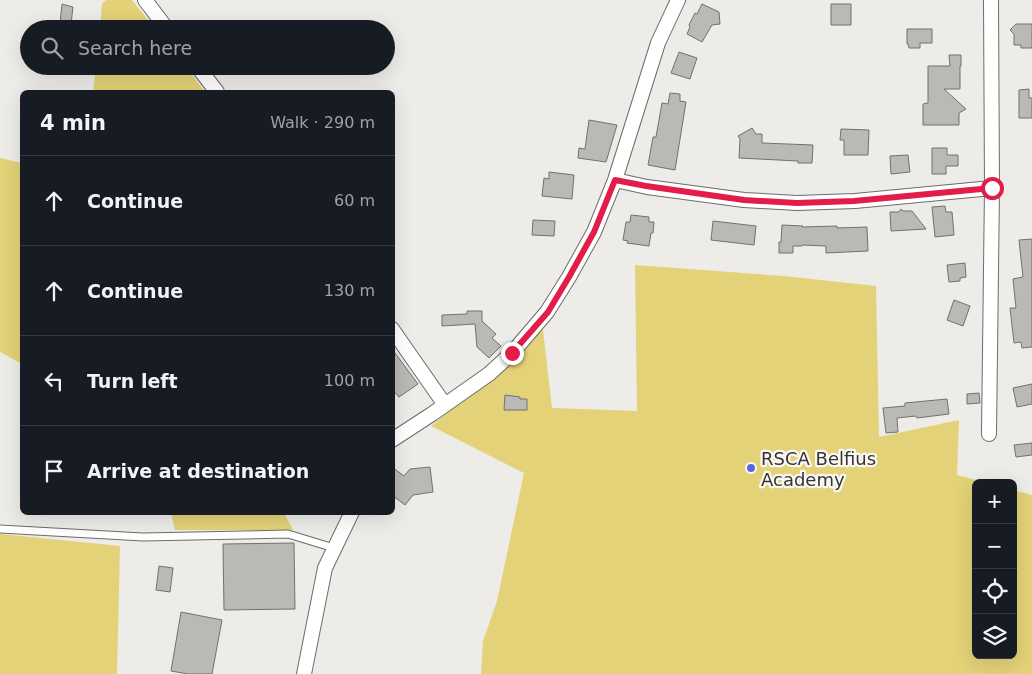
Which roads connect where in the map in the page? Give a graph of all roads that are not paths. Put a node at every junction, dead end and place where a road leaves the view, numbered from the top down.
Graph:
1 (145, 0) edge
2 (678, 0) edge
3 (991, 0) edge
4 (160, 20) edge
5 (204, 75) edge
6 (215, 90) edge
7 (615, 180) junction
8 (992, 188) junction
9 (395, 333) edge
10 (445, 405) junction
11 (989, 434) dead end
12 (395, 438) edge
13 (350, 515) edge
14 (0, 529) edge
15 (334, 548) junction
16 (304, 674) edge

1 - 4 street
2 - 7 street
3 - 8 street
5 - 6 street
7 - 8 street
7 - 10 street
8 - 11 street
9 - 10 street
10 - 12 street
13 - 15 street
14 - 15 lane
15 - 16 street

